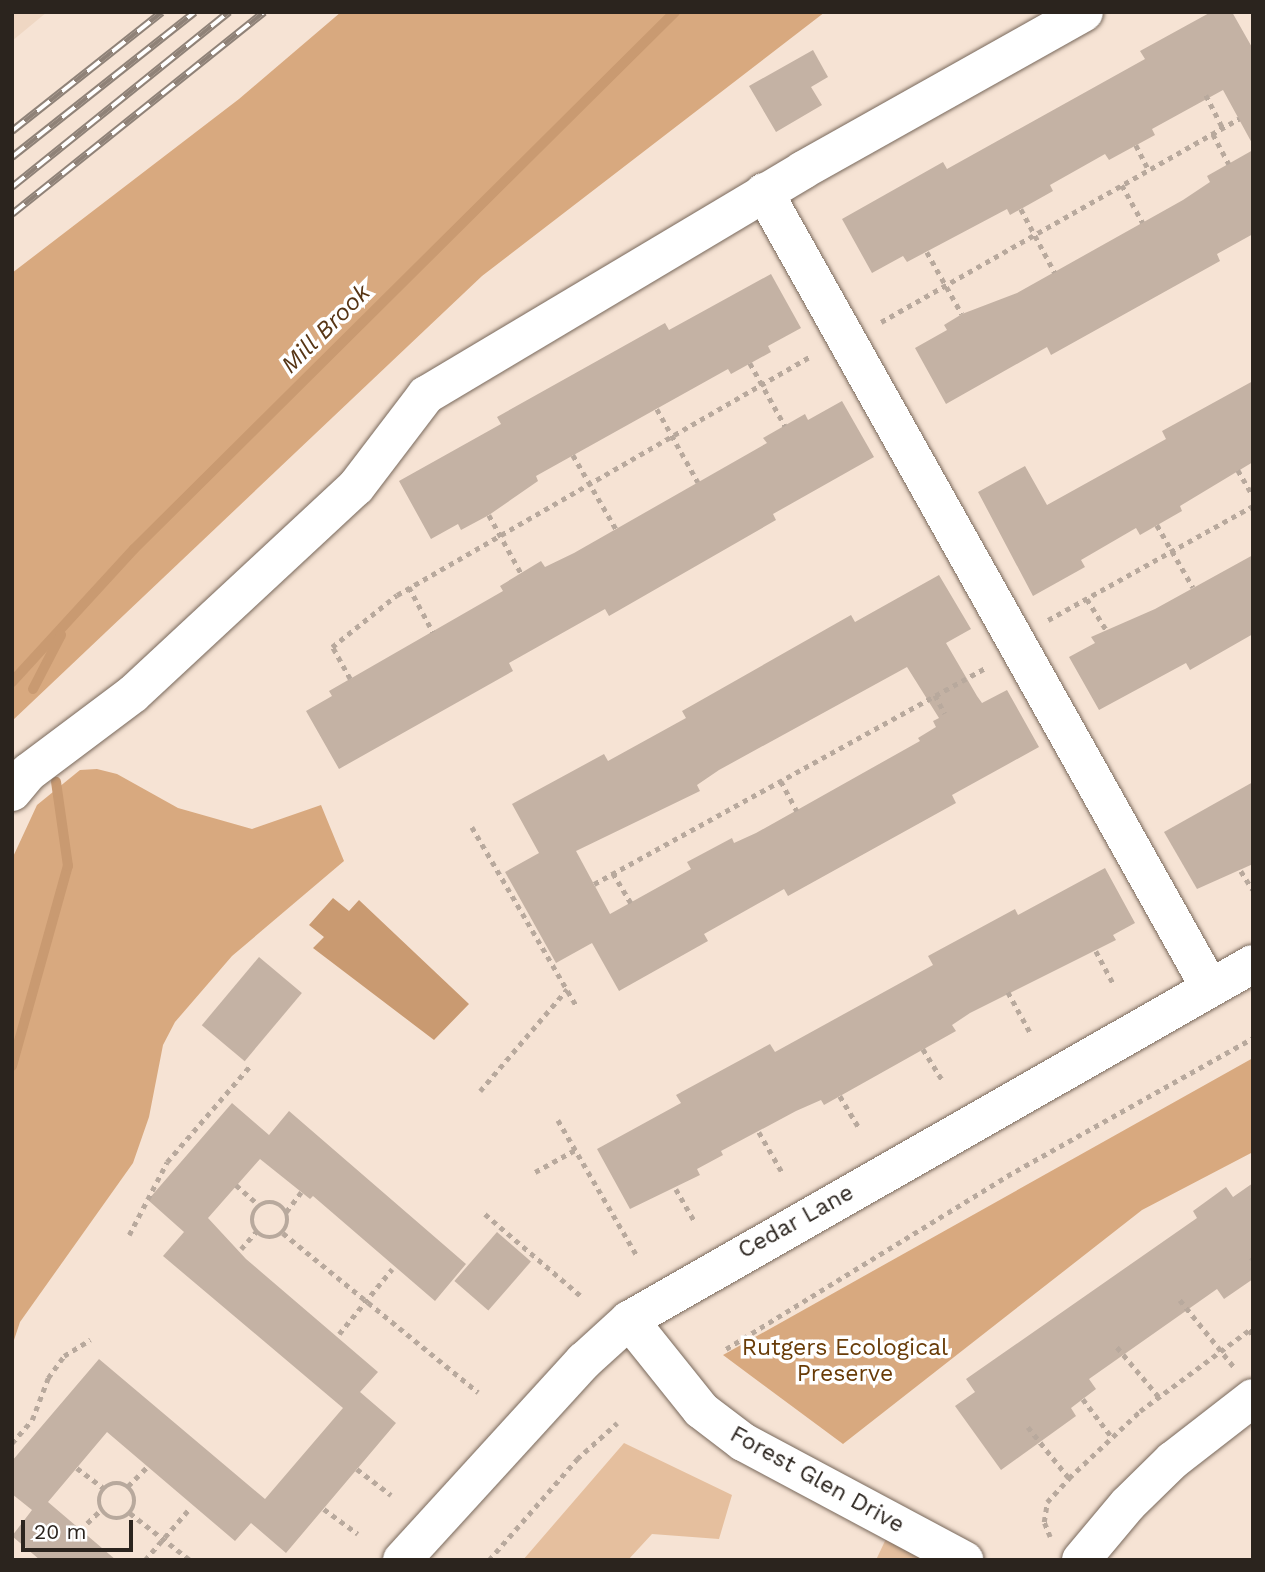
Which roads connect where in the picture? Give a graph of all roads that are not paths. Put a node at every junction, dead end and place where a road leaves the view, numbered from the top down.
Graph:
1 (1084, 12) edge
2 (764, 192) junction
3 (12, 792) edge
4 (1253, 964) edge
5 (1210, 988) junction
6 (629, 1320) junction
7 (1253, 1398) edge
8 (1068, 1552) edge
9 (402, 1560) edge
10 (964, 1560) edge

1 - 2 street
2 - 3 street
2 - 5 street
4 - 5 street, Cedar Lane
5 - 6 street, Cedar Lane
6 - 9 street, Cedar Lane
6 - 10 street, Forest Glen Drive
7 - 8 street

